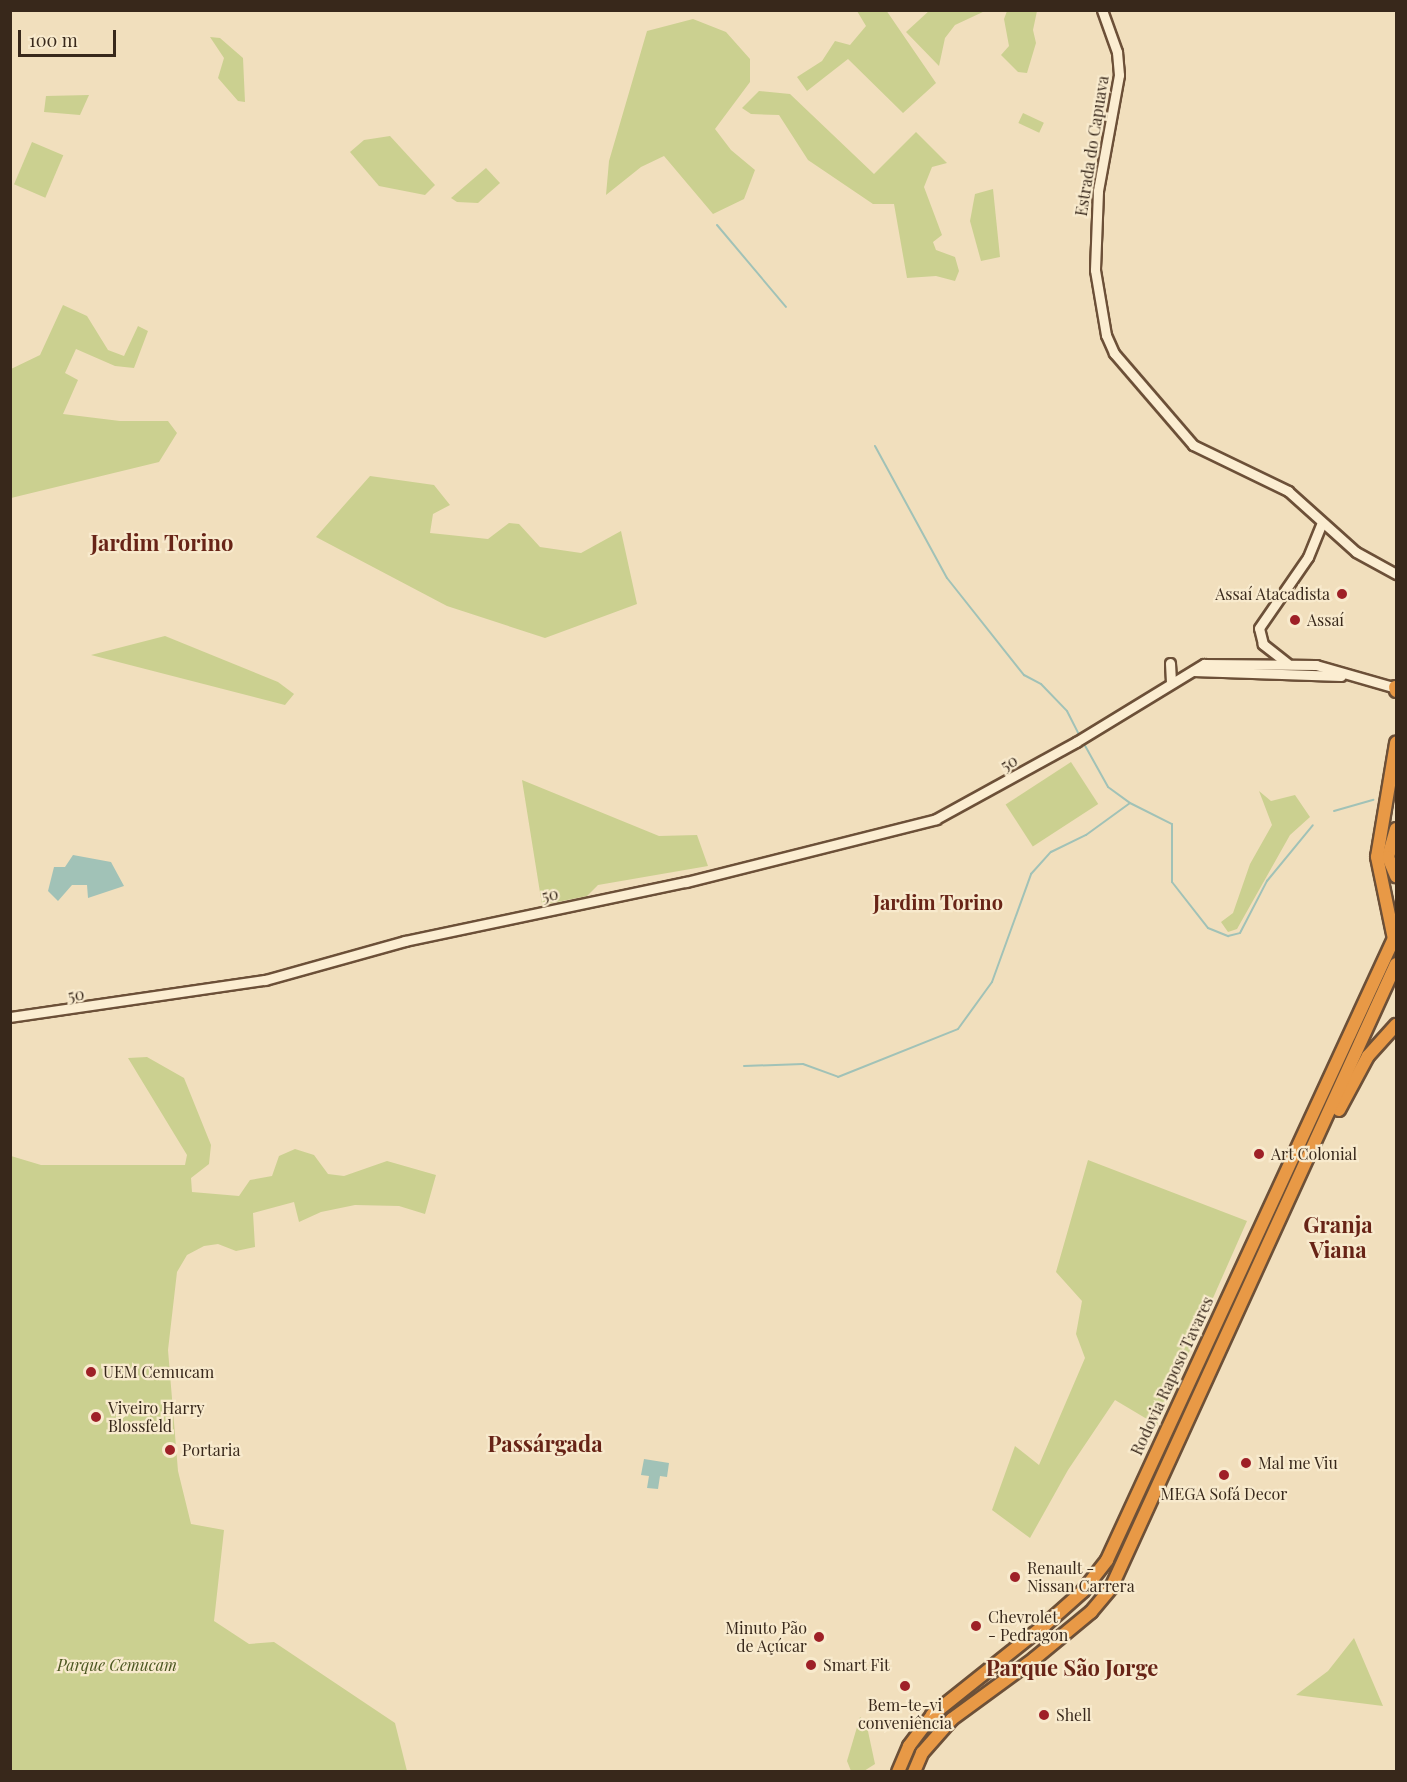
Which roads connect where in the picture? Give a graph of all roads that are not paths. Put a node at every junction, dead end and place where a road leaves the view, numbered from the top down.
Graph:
1 (1102, 10) edge
2 (1322, 523) junction
3 (1396, 574) edge
4 (1170, 663) dead end
5 (1288, 663) junction
6 (1316, 665) junction
7 (1191, 670) junction
8 (1304, 674) junction
9 (1355, 676) junction
10 (1171, 683) junction
11 (1396, 688) edge
12 (1396, 743) edge
13 (1396, 829) edge
14 (1396, 876) edge
15 (1395, 936) edge
16 (1396, 964) edge
17 (10, 1017) edge
18 (1396, 1025) edge
19 (1309, 1160) junction
20 (898, 1772) edge
21 (914, 1772) edge

1 - 2 main road, Estrada do Capuava
2 - 3 main road, Estrada do Capuava
2 - 5 main road
4 - 10 main road
5 - 6 main road
5 - 7 main road, 50
6 - 8 main road
6 - 9 main road
7 - 8 main road
7 - 10 main road, 50
8 - 9 main road
9 - 11 main road
10 - 17 main road, 50
12 - 15 highway
13 - 14 highway
15 - 20 highway, Rodovia Raposo Tavares
16 - 19 highway, Rodovia Raposo Tavares
18 - 19 highway
19 - 21 highway, Rodovia Raposo Tavares

